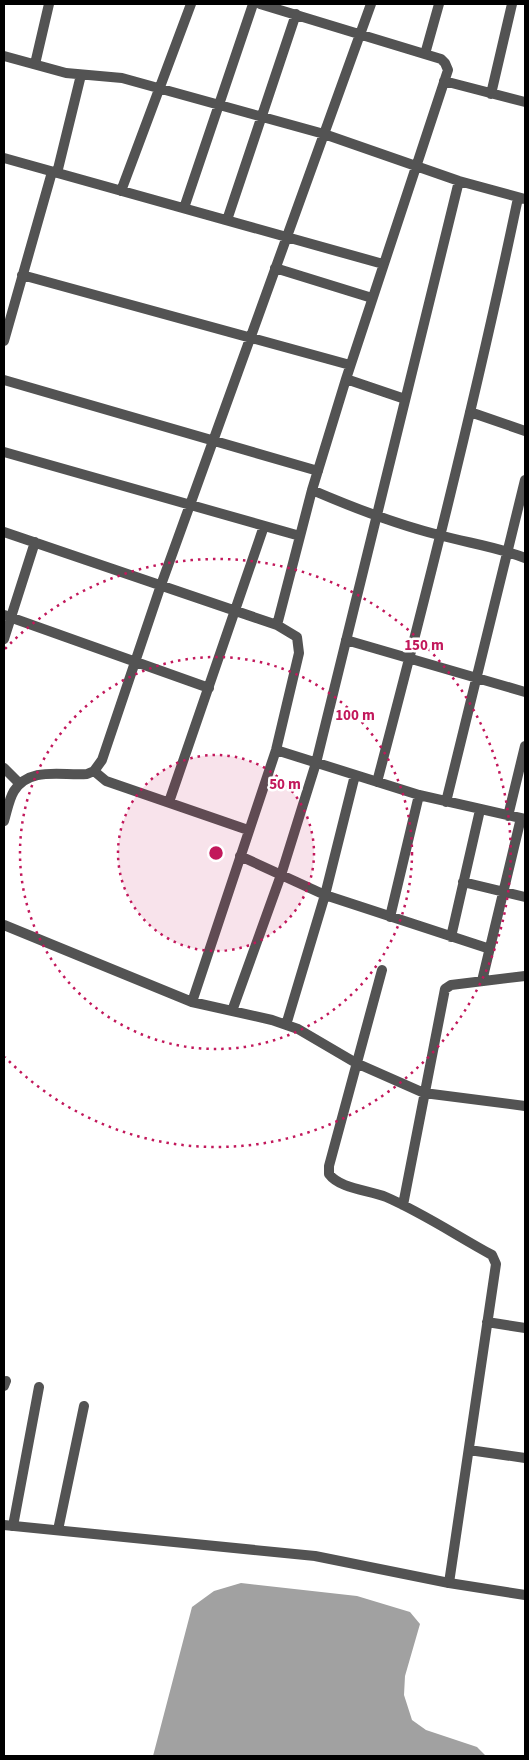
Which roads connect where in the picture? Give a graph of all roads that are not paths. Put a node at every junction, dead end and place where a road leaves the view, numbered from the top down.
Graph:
1 (49, 4) edge
2 (191, 4) edge
3 (253, 4) edge
4 (260, 4) edge
5 (371, 4) edge
6 (439, 4) edge
7 (512, 4) edge
8 (296, 14) junction
9 (362, 34) junction
10 (425, 54) junction
11 (4, 56) edge
12 (35, 64) junction
13 (82, 75) junction
14 (444, 82) junction
15 (158, 88) junction
16 (491, 94) junction
17 (525, 102) edge
18 (219, 105) junction
19 (261, 117) junction
20 (324, 134) junction
21 (4, 158) edge
22 (417, 165) junction
23 (54, 172) junction
24 (459, 181) junction
25 (121, 191) junction
26 (522, 198) edge
27 (184, 208) junction
28 (227, 220) junction
29 (286, 237) junction
30 (383, 264) junction
31 (275, 268) junction
32 (22, 275) junction
33 (372, 298) junction
34 (251, 337) junction
35 (4, 341) edge
36 (350, 365) junction
37 (346, 378) junction
38 (4, 380) edge
39 (405, 399) junction
40 (470, 412) junction
41 (525, 431) edge
42 (214, 440) junction
43 (4, 452) edge
44 (318, 471) junction
45 (525, 480) edge
46 (312, 490) junction
47 (190, 505) junction
48 (377, 517) junction
49 (264, 526) junction
50 (4, 532) edge
51 (300, 536) junction
52 (440, 536) junction
53 (35, 542) junction
54 (509, 552) junction
55 (525, 558) edge
56 (160, 585) junction
57 (235, 611) junction
58 (7, 616) edge
59 (277, 625) junction
60 (4, 640) edge
61 (346, 640) junction
62 (410, 658) junction
63 (135, 661) junction
64 (478, 676) junction
65 (209, 688) junction
66 (525, 692) edge
67 (525, 746) edge
68 (276, 750) junction
69 (316, 763) junction
70 (4, 768) edge
71 (94, 771) junction
72 (355, 775) junction
73 (377, 782) junction
74 (20, 784) junction
75 (419, 795) junction
76 (169, 802) junction
77 (446, 802) junction
78 (480, 810) junction
79 (508, 816) junction
80 (523, 818) edge
81 (4, 821) edge
82 (248, 830) junction
83 (240, 856) junction
84 (281, 875) junction
85 (463, 882) junction
86 (503, 891) junction
87 (325, 895) junction
88 (525, 897) edge
89 (390, 917) junction
90 (4, 925) edge
91 (451, 937) junction
92 (490, 949) junction
93 (382, 970) dead end
94 (525, 976) edge
95 (482, 981) junction
96 (192, 1002) junction
97 (232, 1011) junction
98 (286, 1025) junction
99 (356, 1063) junction
100 (424, 1093) junction
101 (525, 1106) edge
102 (403, 1205) junction
103 (488, 1322) junction
104 (525, 1328) edge
105 (39, 1387) dead end
106 (84, 1406) dead end
107 (469, 1450) junction
108 (525, 1458) edge
109 (8, 1525) edge
110 (58, 1530) junction
111 (449, 1583) junction
112 (525, 1595) edge

1 - 12 street
2 - 15 street
3 - 18 street
4 - 8 street
5 - 9 street
6 - 10 street
7 - 16 street
8 - 9 street
8 - 19 street
9 - 10 street
9 - 20 street
10 - 14 street
11 - 12 street
12 - 13 street
13 - 15 street
13 - 23 street
14 - 16 street
14 - 22 street
15 - 18 street
15 - 25 street
16 - 17 street
18 - 19 street
18 - 27 street
19 - 20 street
19 - 28 street
20 - 22 street
20 - 29 street
21 - 23 street
22 - 24 street
22 - 30 street
23 - 25 street
23 - 32 street
24 - 26 street
24 - 39 street
25 - 27 street
26 - 40 street
27 - 28 street
28 - 29 street
29 - 30 street
29 - 31 street
30 - 33 street
31 - 33 street
31 - 34 street
32 - 34 street
32 - 35 street
33 - 36 street
34 - 36 street
34 - 42 street
36 - 37 street
37 - 39 street
37 - 44 street
38 - 42 street
39 - 48 street
40 - 41 street
40 - 52 street
42 - 44 street
42 - 47 street
43 - 47 street
44 - 46 street
45 - 54 street
46 - 48 street
46 - 51 street
47 - 49 street
47 - 56 street
48 - 52 street
48 - 61 street
49 - 51 street
49 - 57 street
50 - 53 street
51 - 59 street
52 - 54 street
52 - 62 street
53 - 56 street
53 - 58 street
54 - 55 street
54 - 64 street
56 - 57 street
56 - 63 street
57 - 59 street
57 - 65 street
58 - 60 street
58 - 63 street
59 - 68 street
61 - 62 street
61 - 69 street
62 - 64 street
62 - 73 street
63 - 65 street
63 - 71 street
64 - 66 street
64 - 77 street
65 - 76 street
67 - 79 street
68 - 69 street
68 - 82 street
69 - 72 street
69 - 84 street
70 - 74 street
71 - 74 street
71 - 76 street
72 - 73 street
72 - 87 street
73 - 75 street
74 - 81 street
75 - 77 street
75 - 89 street
76 - 82 street
77 - 78 street
78 - 79 street
78 - 85 street
79 - 80 street
80 - 86 street
82 - 83 street
83 - 84 street
83 - 96 street
84 - 87 street
84 - 97 street
85 - 86 street
85 - 91 street
86 - 88 street
86 - 92 street
87 - 89 street
87 - 98 street
89 - 91 street
90 - 96 street
91 - 92 street
92 - 95 street
93 - 99 street
94 - 95 street
95 - 100 street
96 - 97 street
97 - 98 street
98 - 99 street
99 - 100 street
99 - 102 street
100 - 101 street
100 - 102 street
102 - 103 street
103 - 104 street
103 - 107 street
105 - 109 street
106 - 110 street
107 - 108 street
107 - 111 street
109 - 110 street
110 - 111 street
111 - 112 street

